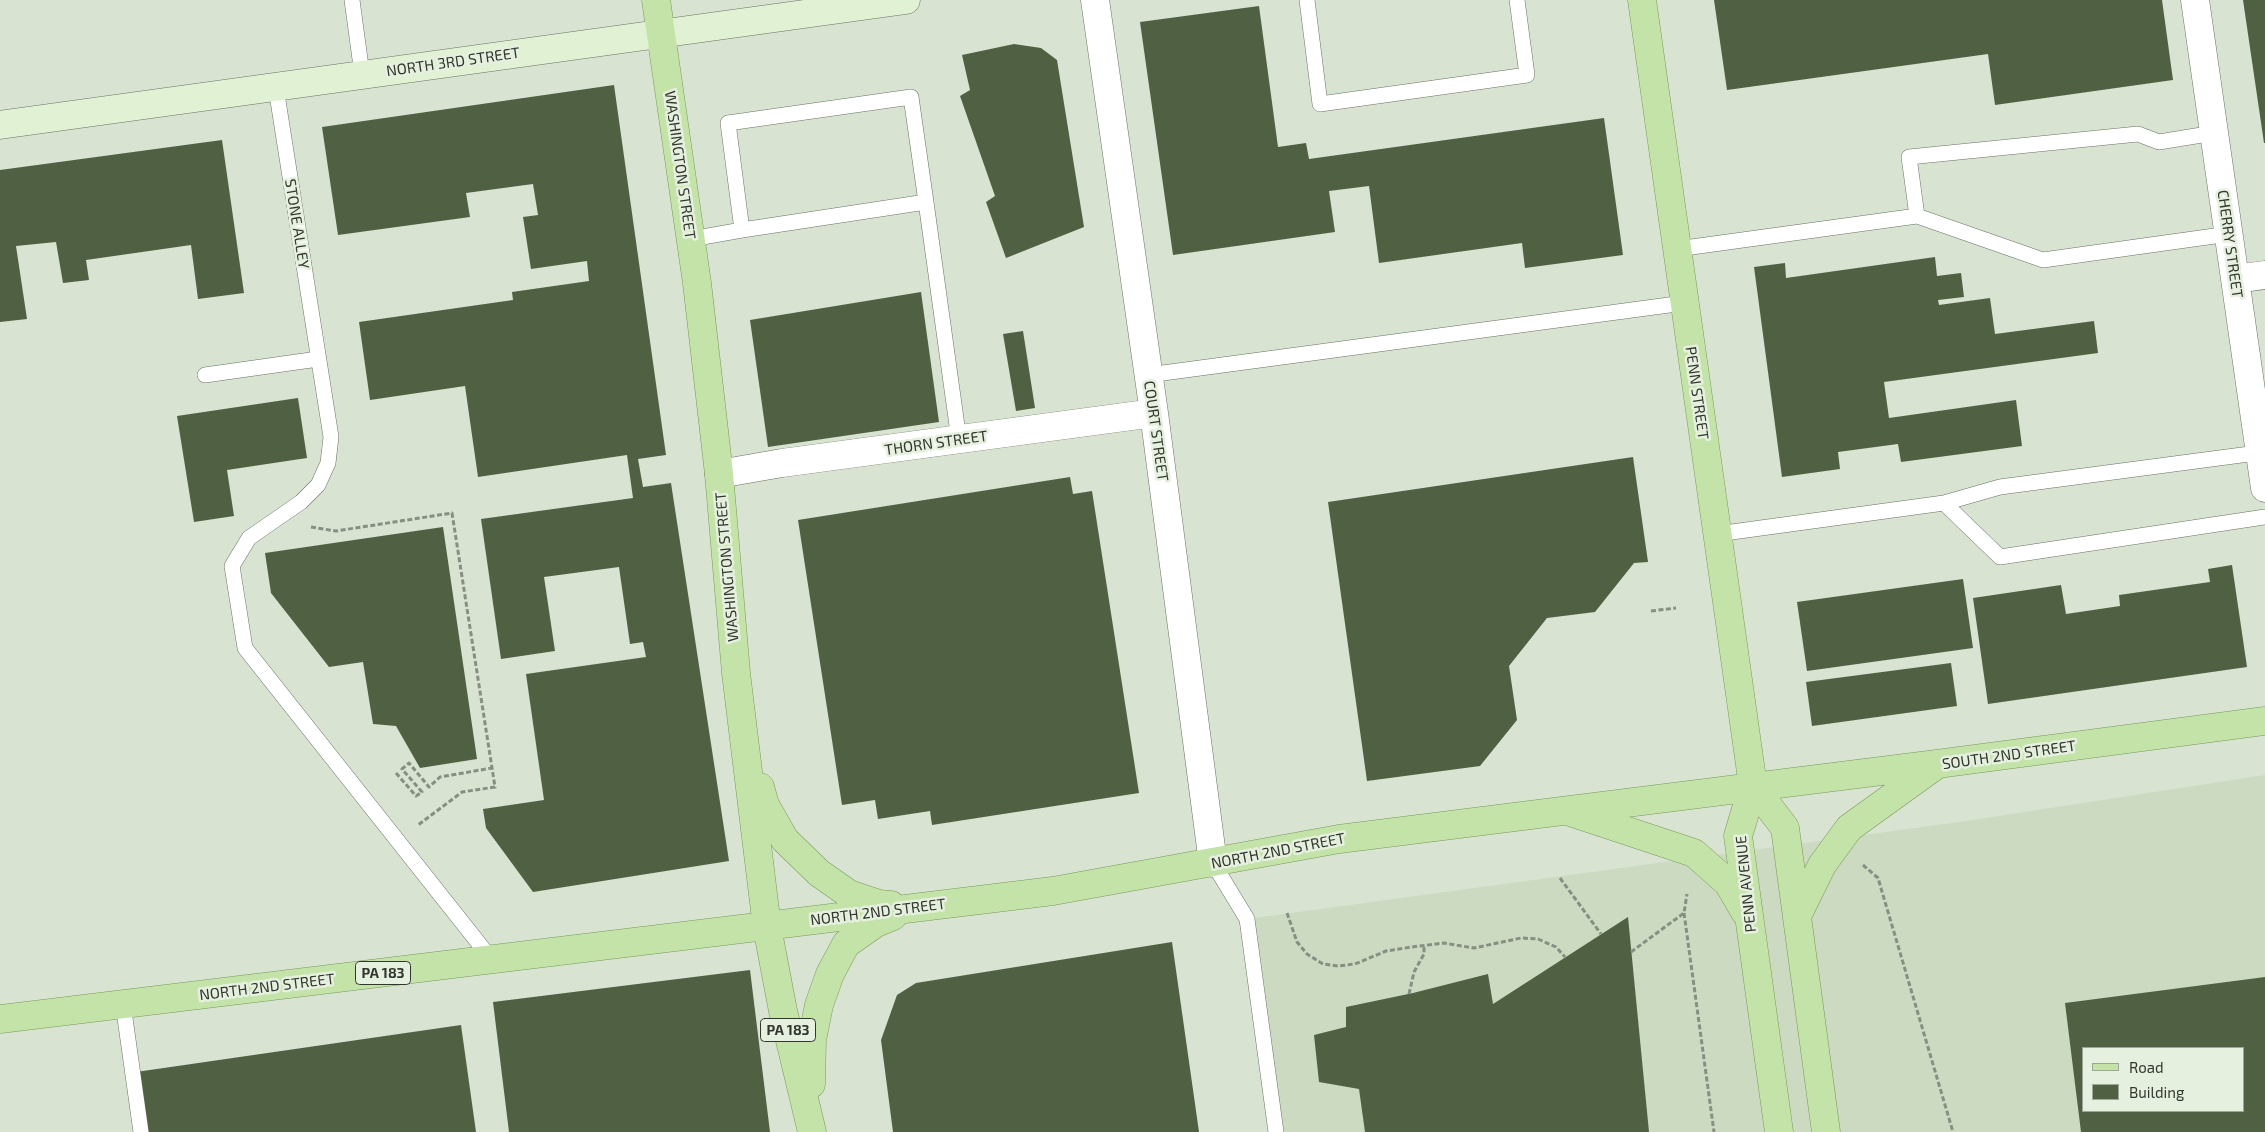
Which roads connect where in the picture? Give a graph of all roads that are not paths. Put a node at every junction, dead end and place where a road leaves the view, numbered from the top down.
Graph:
1 (352, 0) edge
2 (656, 0) edge
3 (906, 0) edge
4 (1095, 0) edge
5 (1307, 0) edge
6 (1517, 0) edge
7 (1642, 0) edge
8 (2195, 0) edge
9 (661, 33) junction
10 (362, 74) junction
11 (276, 88) junction
12 (0, 124) edge
13 (2214, 133) junction
14 (926, 202) junction
15 (1917, 216) junction
16 (742, 230) junction
17 (2229, 234) junction
18 (690, 239) junction
19 (1677, 249) junction
20 (2265, 275) edge
21 (2235, 279) junction
22 (1684, 303) junction
23 (318, 359) junction
24 (1148, 374) junction
25 (205, 375) dead end
26 (1154, 413) junction
27 (959, 440) junction
28 (2262, 452) edge
29 (719, 474) junction
30 (2265, 488) edge
31 (1944, 503) junction
32 (2265, 517) edge
33 (1717, 534) junction
34 (2265, 721) edge
35 (743, 727) junction
36 (1937, 764) junction
37 (1753, 786) junction
38 (1563, 810) junction
39 (1213, 863) junction
40 (915, 907) junction
41 (1797, 916) junction
42 (1750, 920) junction
43 (767, 927) junction
44 (492, 960) junction
45 (123, 1004) junction
46 (0, 1019) edge
47 (1826, 1128) edge
48 (1779, 1131) edge
49 (141, 1132) edge
50 (814, 1132) edge
51 (1276, 1132) edge

1 - 10 lane
2 - 9 main road, WASHINGTON STREET
3 - 9 street, NORTH 3RD STREET
4 - 24 street, COURT STREET
5 - 6 lane
7 - 19 main road, PENN STREET
8 - 13 street, CHERRY STREET
9 - 10 street, NORTH 3RD STREET
9 - 18 main road, WASHINGTON STREET
10 - 11 street, NORTH 3RD STREET
11 - 12 street, NORTH 3RD STREET
11 - 23 lane, STONE ALLEY
13 - 15 lane
13 - 17 street, CHERRY STREET
14 - 16 lane
14 - 16 lane
14 - 27 lane
15 - 17 lane
15 - 19 lane
16 - 18 lane
17 - 21 street, CHERRY STREET
18 - 29 main road, WASHINGTON STREET
19 - 22 main road, PENN STREET
20 - 21 street
21 - 28 street, CHERRY STREET
22 - 24 lane
22 - 33 main road, PENN STREET
23 - 25 lane
23 - 44 lane, STONE ALLEY
24 - 26 street, COURT STREET
26 - 27 street, THORN STREET
26 - 39 street, COURT STREET
27 - 29 street, THORN STREET
28 - 30 street, CHERRY STREET
28 - 31 lane
29 - 35 main road, WASHINGTON STREET
31 - 32 lane
31 - 33 lane
33 - 37 main road, PENN STREET
34 - 36 main road, SOUTH 2ND STREET
35 - 40 main road
35 - 43 main road, WASHINGTON STREET / PA 183
36 - 37 main road, SOUTH 2ND STREET
36 - 41 main road
37 - 38 main road, NORTH 2ND STREET
37 - 41 main road
37 - 42 main road, PENN AVENUE
38 - 39 main road, NORTH 2ND STREET
38 - 42 main road
39 - 40 main road, NORTH 2ND STREET
39 - 51 lane
40 - 43 main road, NORTH 2ND STREET / PA 183
40 - 50 main road
41 - 47 main road
42 - 48 main road, PENN AVENUE
43 - 44 main road, NORTH 2ND STREET / PA 183
43 - 50 main road, WASHINGTON STREET / PA 183
44 - 45 main road, NORTH 2ND STREET / PA 183
45 - 46 main road, NORTH 2ND STREET / PA 183
45 - 49 lane

